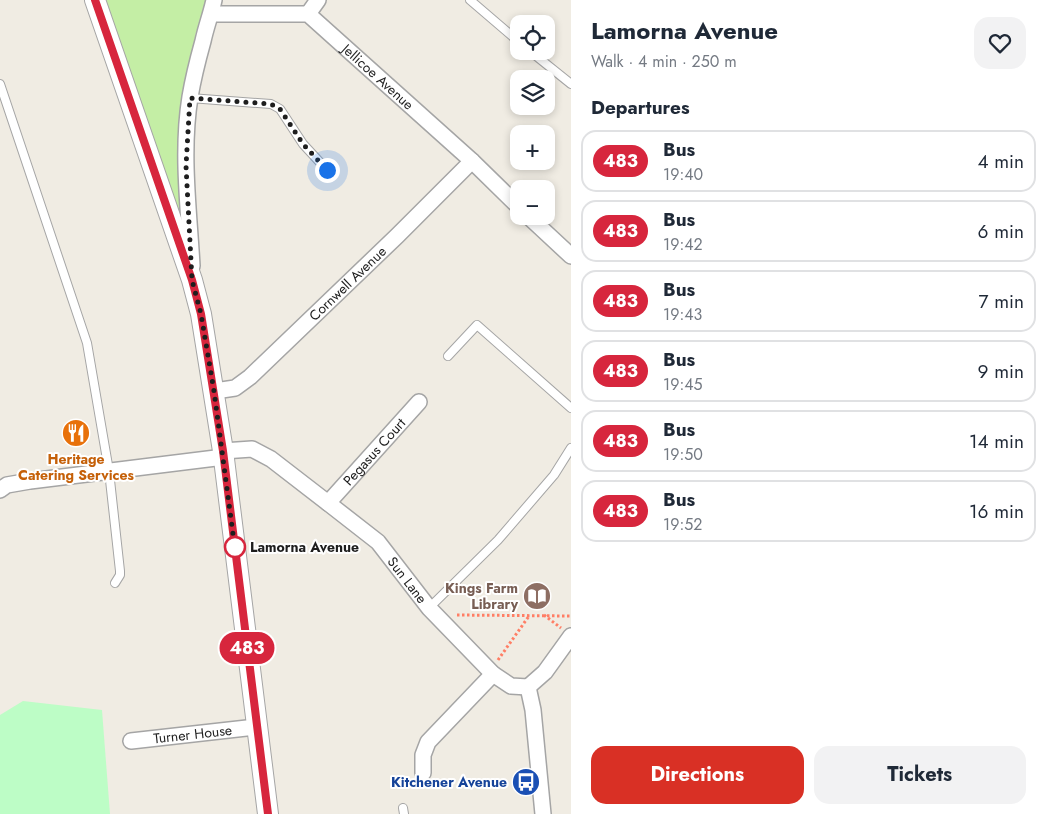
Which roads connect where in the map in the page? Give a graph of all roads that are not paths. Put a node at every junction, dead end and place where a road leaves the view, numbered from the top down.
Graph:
1 (95, 0) edge
2 (318, 0) edge
3 (470, 0) edge
4 (212, 7) edge
5 (308, 14) junction
6 (510, 34) edge
7 (541, 60) edge
8 (0, 84) edge
9 (571, 84) edge
10 (190, 98) junction
11 (472, 161) junction
12 (327, 170) dead end
13 (510, 198) edge
14 (538, 225) edge
15 (571, 256) edge
16 (192, 280) junction
17 (448, 356) dead end
18 (214, 391) junction
19 (419, 402) dead end
20 (571, 408) edge
21 (571, 448) edge
22 (224, 454) junction
23 (109, 471) junction
24 (0, 490) edge
25 (328, 502) junction
26 (115, 583) dead end
27 (432, 611) junction
28 (571, 636) edge
29 (491, 673) junction
30 (528, 687) junction
31 (256, 727) junction
32 (131, 741) dead end
33 (423, 773) dead end
34 (268, 814) edge
35 (543, 814) edge

1 - 16 street
2 - 5 street
3 - 6 lane
4 - 5 street
4 - 10 street
5 - 11 street, Jellicoe Avenue
7 - 9 lane
8 - 23 lane
10 - 12 lane
10 - 16 street
11 - 13 street, Jellicoe Avenue
11 - 18 street, Cornwell Avenue
14 - 15 street
16 - 18 street
17 - 20 lane
18 - 22 street
19 - 25 street, Pegasus Court
21 - 27 lane
22 - 23 street
22 - 25 street, Sun Lane
22 - 31 street
23 - 24 street
23 - 26 lane
25 - 27 street, Sun Lane
27 - 29 street, Sun Lane
28 - 30 street
29 - 30 street, Sun Lane
29 - 33 street
30 - 35 street
31 - 32 street, Turner House
31 - 34 street

